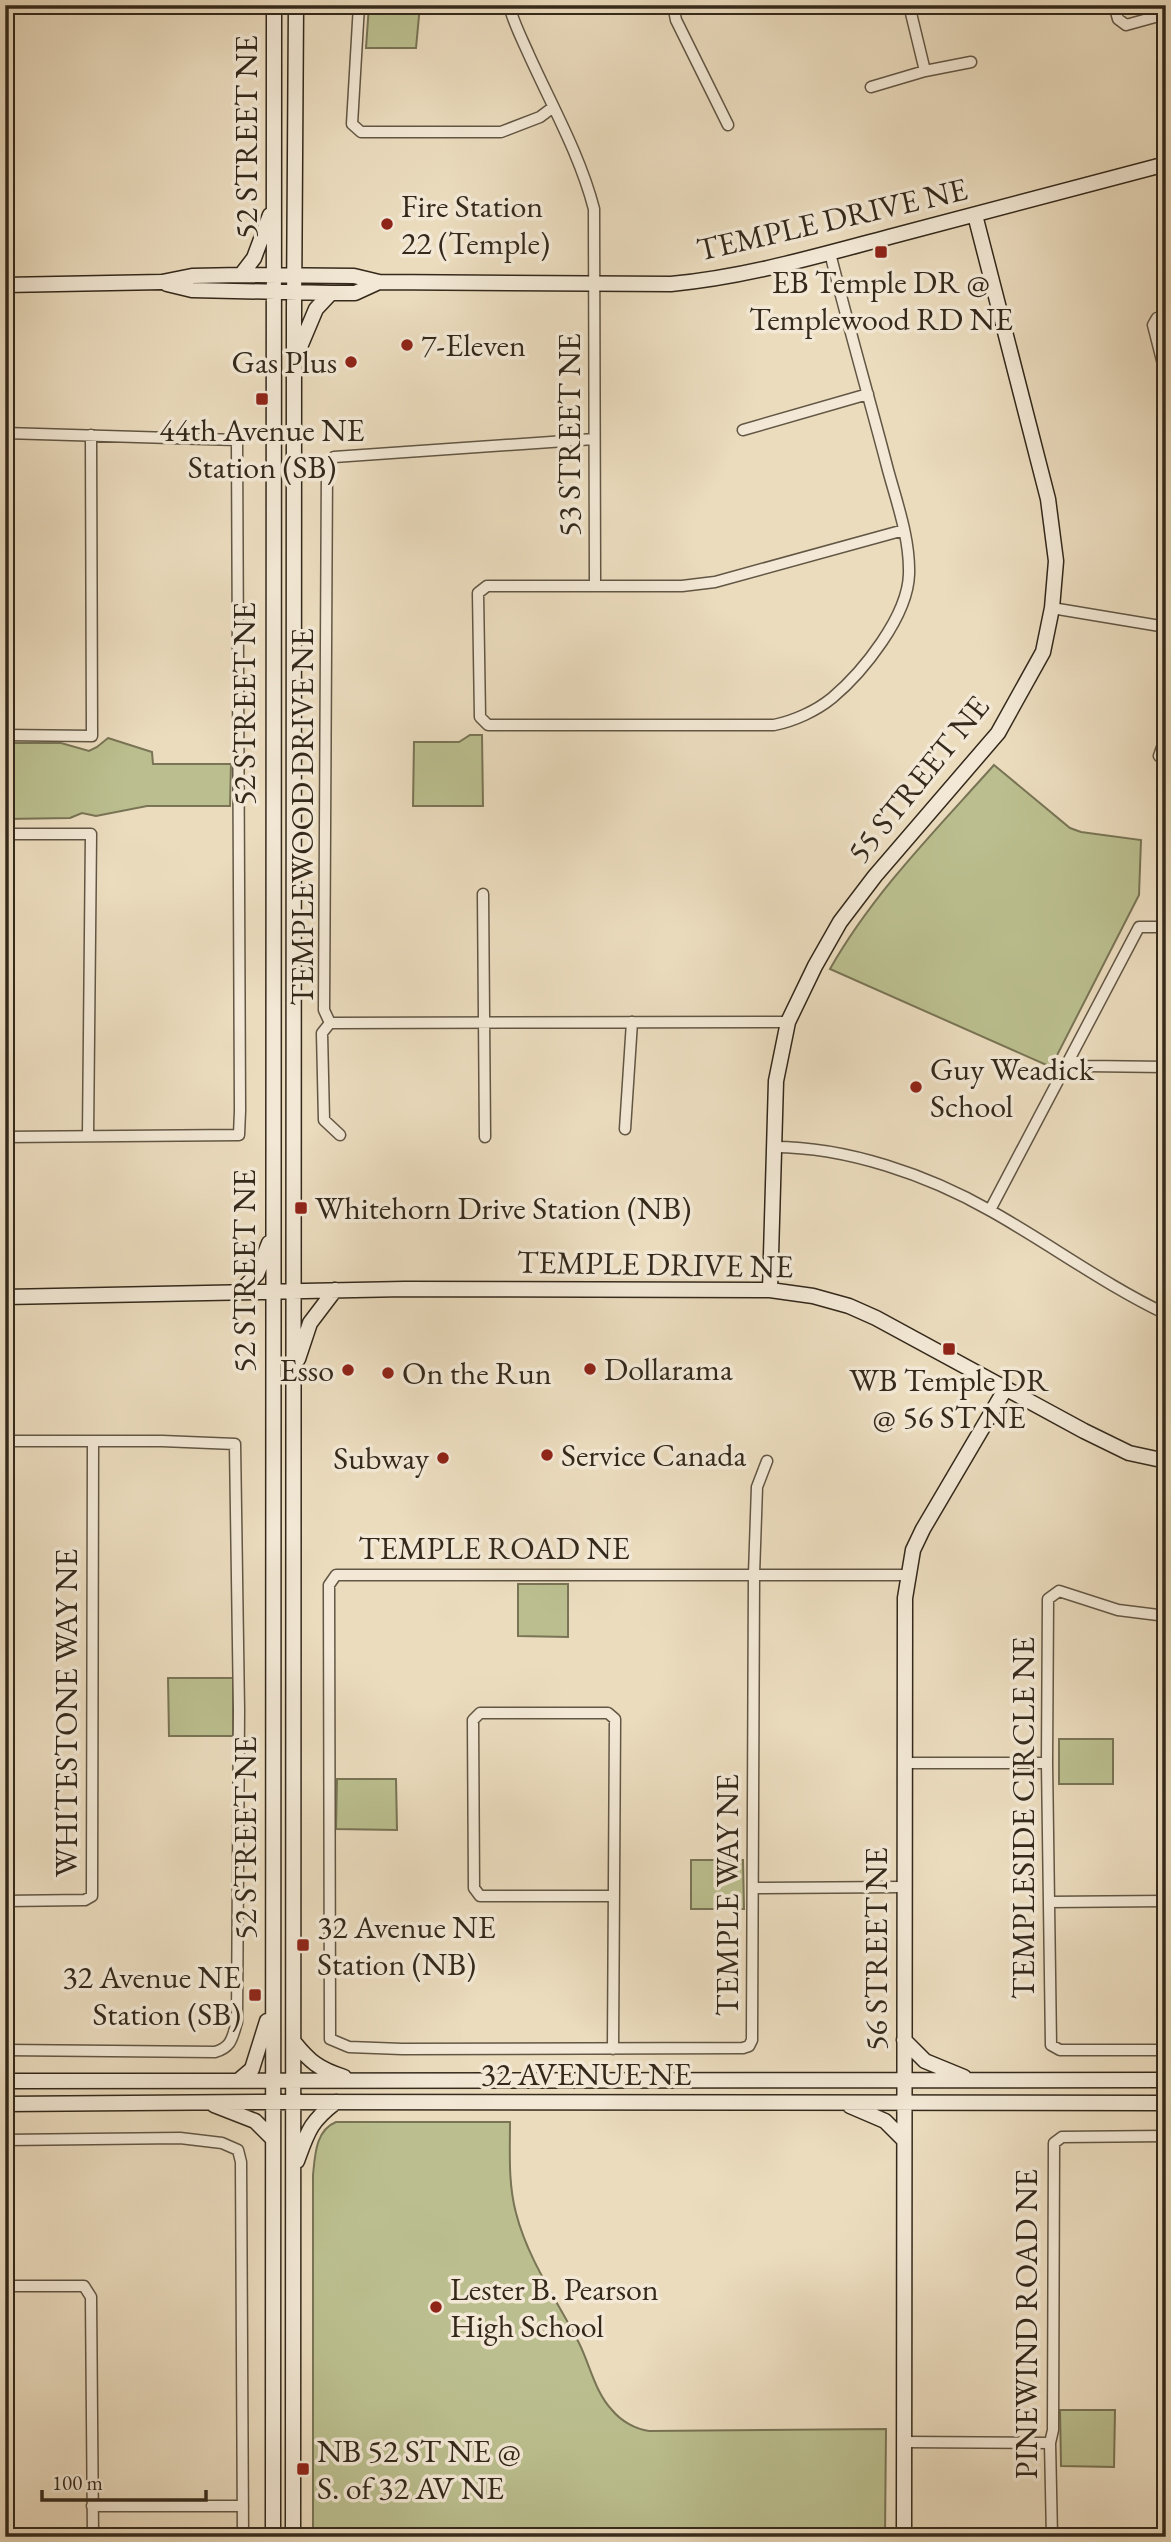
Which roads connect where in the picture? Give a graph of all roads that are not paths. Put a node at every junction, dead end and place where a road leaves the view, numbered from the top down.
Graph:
1 (274, 5) edge
2 (296, 5) edge
3 (359, 5) edge
4 (673, 5) edge
5 (909, 5) edge
6 (1114, 5) edge
7 (513, 7) edge
8 (1166, 14) edge
9 (971, 62) dead end
10 (925, 71) junction
11 (871, 87) dead end
12 (552, 108) junction
13 (728, 125) dead end
14 (1166, 164) edge
15 (273, 203) junction
16 (975, 215) junction
17 (830, 253) junction
18 (241, 275) junction
19 (274, 275) junction
20 (295, 275) junction
21 (162, 282) junction
22 (379, 282) junction
23 (595, 284) junction
24 (5, 285) edge
25 (274, 291) junction
26 (294, 292) junction
27 (331, 293) junction
28 (1166, 316) edge
29 (294, 362) junction
30 (1166, 376) edge
31 (868, 394) junction
32 (743, 430) dead end
33 (5, 433) edge
34 (92, 435) junction
35 (594, 439) junction
36 (904, 530) junction
37 (595, 586) junction
38 (1052, 608) junction
39 (1166, 627) edge
40 (5, 735) edge
41 (1166, 736) edge
42 (1159, 756) dead end
43 (5, 834) edge
44 (483, 894) dead end
45 (1166, 927) edge
46 (632, 1022) junction
47 (788, 1022) junction
48 (330, 1023) junction
49 (485, 1023) junction
50 (1070, 1059) junction
51 (1166, 1067) edge
52 (625, 1129) dead end
53 (340, 1135) dead end
54 (88, 1136) junction
55 (5, 1137) edge
56 (485, 1138) dead end
57 (774, 1147) junction
58 (990, 1210) junction
59 (272, 1234) junction
60 (335, 1290) junction
61 (770, 1290) junction
62 (294, 1291) junction
63 (240, 1292) junction
64 (272, 1292) junction
65 (5, 1297) edge
66 (1166, 1314) edge
67 (294, 1372) junction
68 (1006, 1388) junction
69 (5, 1441) edge
70 (93, 1441) junction
71 (767, 1461) dead end
72 (1166, 1461) edge
73 (754, 1574) junction
74 (908, 1575) junction
75 (1166, 1616) edge
76 (904, 1763) junction
77 (1047, 1763) junction
78 (754, 1888) junction
79 (904, 1888) junction
80 (613, 1896) junction
81 (5, 1900) edge
82 (1166, 1901) edge
83 (1049, 1902) junction
84 (272, 2003) junction
85 (330, 2039) joint
86 (904, 2040) junction
87 (293, 2042) junction
88 (613, 2049) junction
89 (5, 2050) edge
90 (1166, 2050) edge
91 (904, 2080) junction
92 (971, 2080) junction
93 (1166, 2080) edge
94 (5, 2081) edge
95 (238, 2081) junction
96 (272, 2081) junction
97 (359, 2081) junction
98 (294, 2082) junction
99 (206, 2102) junction
100 (272, 2102) junction
101 (294, 2102) junction
102 (336, 2102) junction
103 (905, 2102) junction
104 (839, 2103) junction
105 (1166, 2103) edge
106 (5, 2104) edge
107 (1166, 2136) edge
108 (273, 2139) junction
109 (5, 2140) edge
110 (904, 2140) junction
111 (293, 2169) junction
112 (5, 2286) edge
113 (904, 2442) junction
114 (1050, 2443) junction
115 (92, 2506) junction
116 (243, 2506) junction
117 (93, 2537) edge
118 (243, 2537) edge
119 (273, 2537) edge
120 (293, 2537) edge
121 (904, 2537) edge
122 (1052, 2537) edge

1 - 15 main road, 52 STREET NE
2 - 20 main road, 52 STREET NE
3 - 12 street
4 - 13 street
5 - 10 street
6 - 8 street
7 - 12 street, 53 STREET NE
9 - 10 street
10 - 11 street
12 - 23 street, 53 STREET NE
14 - 16 main road, TEMPLE DRIVE NE
15 - 18 main road
15 - 19 main road, 52 STREET NE
16 - 17 main road, TEMPLE DRIVE NE
16 - 38 main road, 55 STREET NE
17 - 23 main road, TEMPLE DRIVE NE
17 - 31 street
18 - 19 main road, TEMPLE DRIVE NE
18 - 21 main road, TEMPLE DRIVE NE
19 - 20 main road, TEMPLE DRIVE NE
19 - 25 main road, 52 STREET NE
20 - 22 main road, TEMPLE DRIVE NE
20 - 26 main road, 52 STREET NE
21 - 24 main road
21 - 25 main road, TEMPLE DRIVE NE
22 - 23 main road, TEMPLE DRIVE NE
22 - 27 main road, TEMPLE DRIVE NE
23 - 35 street, 53 STREET NE
25 - 26 main road, TEMPLE DRIVE NE
25 - 59 main road, 52 STREET NE
26 - 27 main road, TEMPLE DRIVE NE
26 - 29 main road, 52 STREET NE
27 - 29 main road
28 - 30 street
29 - 62 main road, 52 STREET NE
31 - 32 street
31 - 36 street
33 - 34 street
34 - 40 street
34 - 54 street
35 - 37 street, 53 STREET NE
35 - 48 street, TEMPLEWOOD DRIVE NE
36 - 37 street
36 - 37 street
38 - 39 street
38 - 47 main road, 55 STREET NE
41 - 42 street
43 - 54 street
44 - 49 street
45 - 50 street
46 - 47 street, TEMPLEWOOD DRIVE NE
46 - 49 street, TEMPLEWOOD DRIVE NE
46 - 52 street
47 - 57 main road, 55 STREET NE
48 - 49 street, TEMPLEWOOD DRIVE NE
48 - 53 street
49 - 56 street
50 - 51 street
50 - 58 street
54 - 55 street
57 - 58 street
57 - 61 main road, 55 STREET NE
58 - 66 street
59 - 63 main road
59 - 64 main road, 52 STREET NE
60 - 61 main road, TEMPLE DRIVE NE
60 - 62 main road, TEMPLE DRIVE NE
60 - 67 main road
61 - 68 main road, TEMPLE DRIVE NE
62 - 64 main road, TEMPLE DRIVE NE
62 - 67 main road, 52 STREET NE
63 - 64 main road, TEMPLE DRIVE NE
63 - 65 main road, TEMPLE DRIVE NE
64 - 84 main road, 52 STREET NE
67 - 87 main road, 52 STREET NE
68 - 72 main road, TEMPLE DRIVE NE
68 - 74 main road, 56 STREET NE
69 - 70 street
70 - 81 street, WHITESTONE WAY NE
70 - 89 street
71 - 73 street, TEMPLE WAY NE
73 - 74 street, TEMPLE ROAD NE
73 - 78 street, TEMPLE WAY NE
73 - 85 street, TEMPLE ROAD NE
74 - 76 main road, 56 STREET NE
75 - 77 street, TEMPLESIDE CIRCLE NE
76 - 77 street
76 - 79 main road, 56 STREET NE
77 - 83 street, TEMPLESIDE CIRCLE NE
78 - 79 street
78 - 88 street, TEMPLE WAY NE
79 - 86 main road, 56 STREET NE
80 - 80 street
80 - 88 street
82 - 83 street
83 - 90 street, TEMPLESIDE CIRCLE NE
84 - 95 main road
84 - 96 main road, 52 STREET NE
85 - 88 street, TEMPLE WAY NE
86 - 91 main road, 56 STREET NE
86 - 92 main road
87 - 97 main road
87 - 98 main road, 52 STREET NE
91 - 92 main road, 32 AVENUE NE
91 - 97 main road, 32 AVENUE NE
91 - 103 main road, 56 STREET NE
92 - 93 main road, 32 AVENUE NE
94 - 95 main road, 32 AVENUE NE
95 - 96 main road, 32 AVENUE NE
96 - 98 main road, 32 AVENUE NE
96 - 100 main road, 52 STREET NE
97 - 98 main road, 32 AVENUE NE
98 - 101 main road, 52 STREET NE
99 - 100 main road, 32 AVENUE NE
99 - 106 main road, 32 AVENUE NE
99 - 108 main road
100 - 101 main road, 32 AVENUE NE
100 - 108 main road, 52 STREET NE
101 - 102 main road, 32 AVENUE NE
101 - 111 main road, 52 STREET NE
102 - 104 main road, 32 AVENUE NE
102 - 111 main road
103 - 104 main road, 32 AVENUE NE
103 - 105 main road, 32 AVENUE NE
103 - 110 main road, 56 STREET NE
104 - 110 main road
107 - 114 street, PINEWIND ROAD NE
108 - 119 main road, 52 STREET NE
109 - 116 street
110 - 113 main road, 56 STREET NE
111 - 120 main road, 52 STREET NE
112 - 115 street
113 - 114 street
113 - 121 main road, 56 STREET NE
114 - 122 street, PINEWIND ROAD NE
115 - 116 street
115 - 117 street
116 - 118 street

